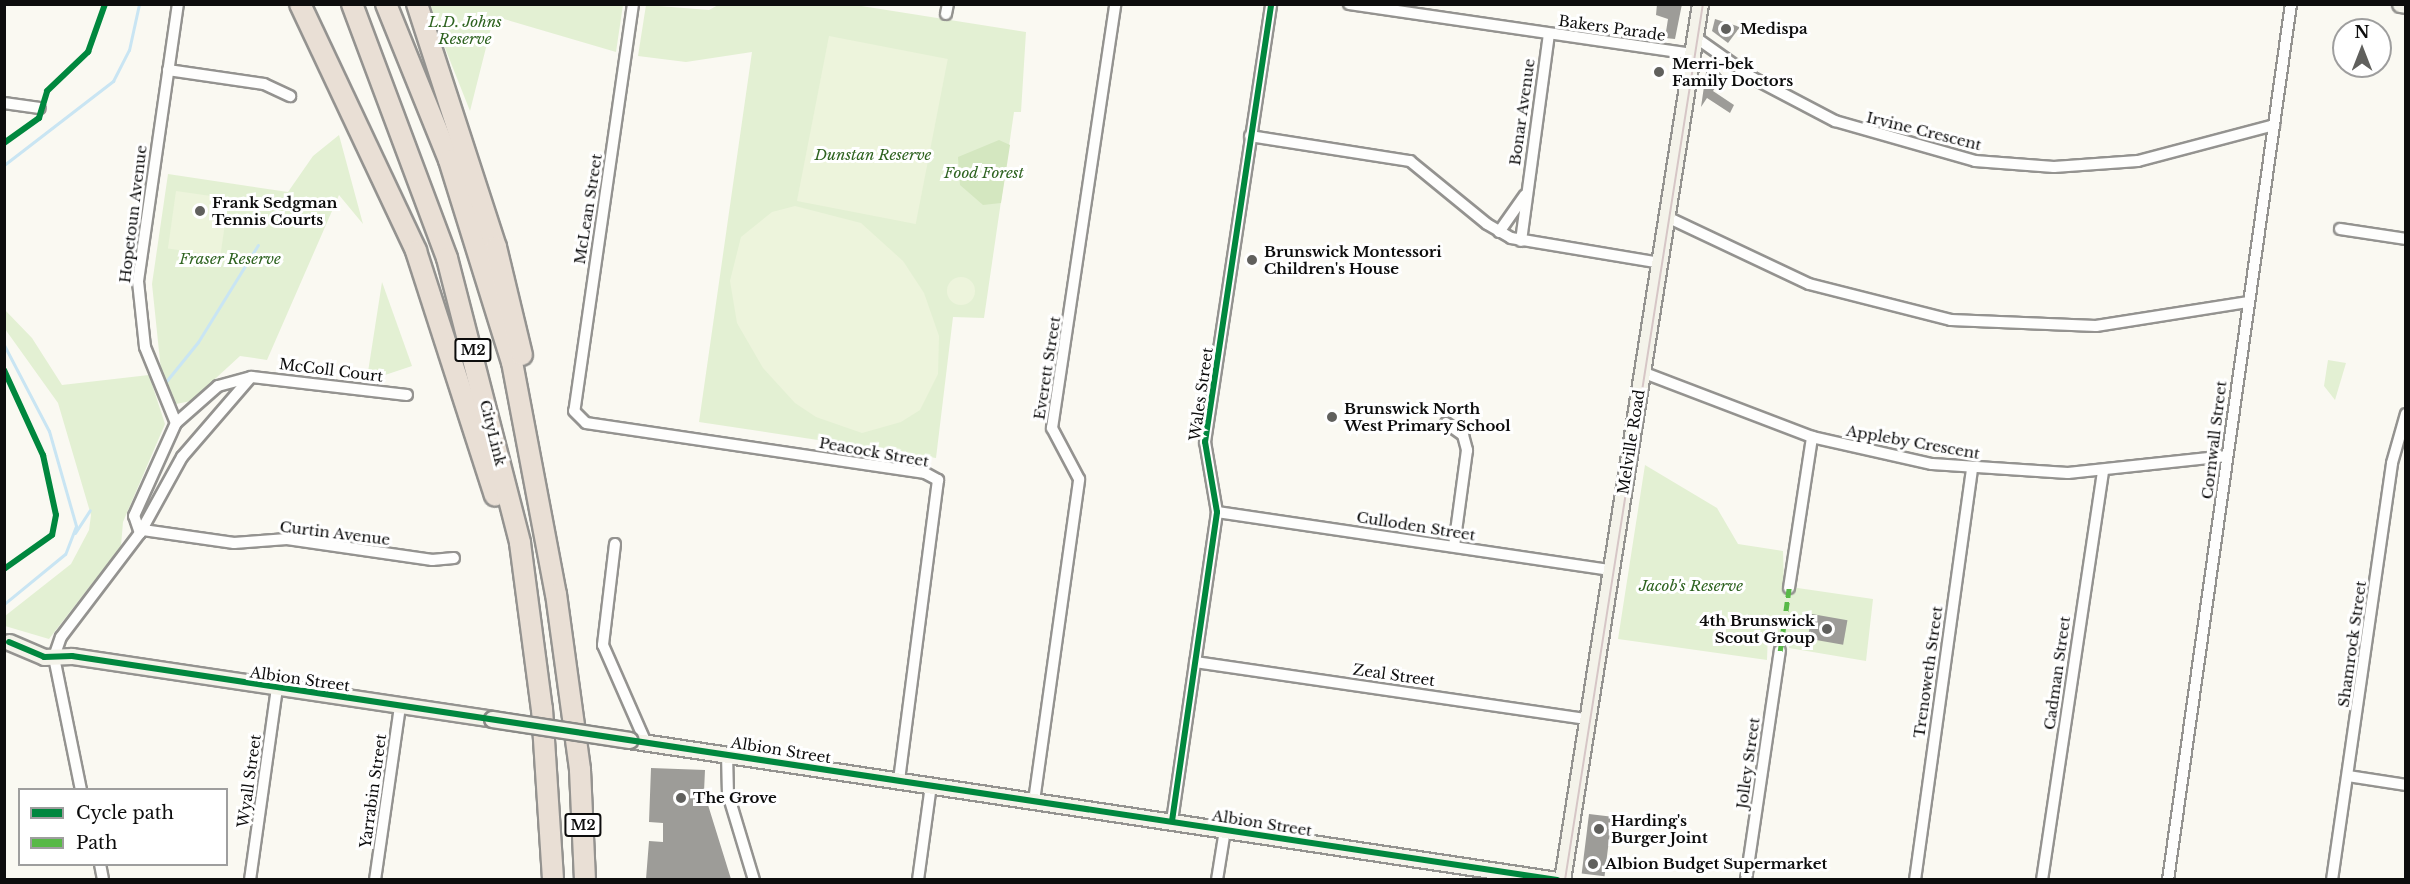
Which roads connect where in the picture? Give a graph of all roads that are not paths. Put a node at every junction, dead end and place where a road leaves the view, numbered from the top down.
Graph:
1 (178, 4) edge
2 (300, 4) edge
3 (352, 4) edge
4 (386, 4) edge
5 (417, 4) edge
6 (633, 4) edge
7 (1115, 4) edge
8 (1271, 4) edge
9 (1349, 4) edge
10 (1700, 4) edge
11 (2291, 4) edge
12 (2400, 4) edge
13 (2406, 5) edge
14 (1549, 34) junction
15 (1695, 37) junction
16 (1692, 54) junction
17 (168, 70) junction
18 (290, 96) dead end
19 (4, 103) edge
20 (40, 108) dead end
21 (2274, 125) junction
22 (1250, 136) junction
23 (1526, 194) junction
24 (1667, 217) junction
25 (2340, 229) dead end
26 (1499, 232) junction
27 (2406, 239) edge
28 (1521, 241) junction
29 (1660, 262) junction
30 (2247, 302) junction
31 (1642, 372) junction
32 (252, 377) junction
33 (407, 395) dead end
34 (2406, 414) edge
35 (576, 417) joint
36 (176, 423) junction
37 (1446, 423) dead end
38 (1812, 437) junction
39 (2227, 456) junction
40 (1972, 469) junction
41 (2103, 472) junction
42 (1217, 512) junction
43 (544, 517) junction
44 (141, 531) junction
45 (615, 544) dead end
46 (1454, 546) junction
47 (454, 558) dead end
48 (1611, 570) junction
49 (1789, 588) dead end
50 (531, 626) junction
51 (7, 641) edge
52 (1780, 651) dead end
53 (55, 653) junction
54 (1195, 662) junction
55 (277, 687) junction
56 (400, 706) junction
57 (1587, 719) junction
58 (646, 743) junction
59 (727, 754) junction
60 (2348, 776) junction
61 (899, 781) junction
62 (931, 785) junction
63 (2406, 785) edge
64 (81, 788) edge
65 (1034, 801) junction
66 (1172, 821) junction
67 (1225, 830) junction
68 (250, 879) edge
69 (375, 879) edge
70 (553, 879) edge
71 (585, 879) edge
72 (754, 879) edge
73 (918, 879) edge
74 (1217, 879) edge
75 (1557, 879) edge
76 (1562, 879) edge
77 (1746, 879) edge
78 (1915, 879) edge
79 (2042, 879) edge
80 (2168, 879) edge
81 (2332, 879) edge

1 - 17 street, Hopetoun Avenue
2 - 50 highway
3 - 50 highway, CityLink / M2
4 - 43 highway, M2
5 - 43 highway
6 - 35 street, McLean Street
7 - 65 street, Everett Street
8 - 22 street, Wales Street
9 - 14 street, Bakers Parade
10 - 15 street, Melville Road
11 - 21 street, Cornwall Street
12 - 13 street
14 - 16 street, Bakers Parade
14 - 23 street, Bonar Avenue
15 - 16 street, Melville Road
15 - 21 street, Irvine Crescent
16 - 24 street, Melville Road
17 - 18 street
17 - 36 street, Hopetoun Avenue
19 - 20 street
21 - 30 street, Cornwall Street
22 - 26 street
22 - 42 street, Wales Street
23 - 26 street, Bonar Avenue
23 - 28 street, Bonar Avenue
24 - 29 street, Melville Road
24 - 30 street
25 - 27 street
26 - 28 street
28 - 29 street
29 - 31 street, Melville Road
30 - 39 street, Cornwall Street
31 - 38 street, Appleby Crescent
31 - 48 street, Melville Road
32 - 33 street, McColl Court
32 - 36 street
32 - 44 street
34 - 60 street, Shamrock Street
35 - 61 street, Peacock Street
36 - 44 street
37 - 46 street
38 - 40 street, Appleby Crescent
38 - 49 street
39 - 41 street, Appleby Crescent
39 - 80 street, Cornwall Street
40 - 41 street, Appleby Crescent
40 - 78 street, Trenoweth Street
41 - 79 street, Cadman Street
42 - 46 street, Culloden Street
42 - 54 street, Wales Street
43 - 71 highway, M2
44 - 47 street, Curtin Avenue
44 - 53 street
45 - 58 street
46 - 48 street, Culloden Street
48 - 57 street, Melville Road
50 - 70 highway, CityLink / M2
51 - 53 street, Albion Street
52 - 77 street, Jolley Street
53 - 55 street, Albion Street
53 - 64 street
54 - 57 street, Zeal Street
54 - 66 street, Wales Street
55 - 56 street, Albion Street
55 - 68 street, Wyall Street
56 - 58 street, Albion Street, bridge
56 - 69 street, Yarrabin Street
57 - 76 street, Melville Road
58 - 59 street, Albion Street
59 - 61 street, Albion Street
59 - 72 street
60 - 63 street
60 - 81 street, Shamrock Street
61 - 62 street, Albion Street
62 - 65 street, Albion Street
62 - 73 street
65 - 66 street, Albion Street
66 - 67 street, Albion Street
67 - 74 street
67 - 75 street, Albion Street

